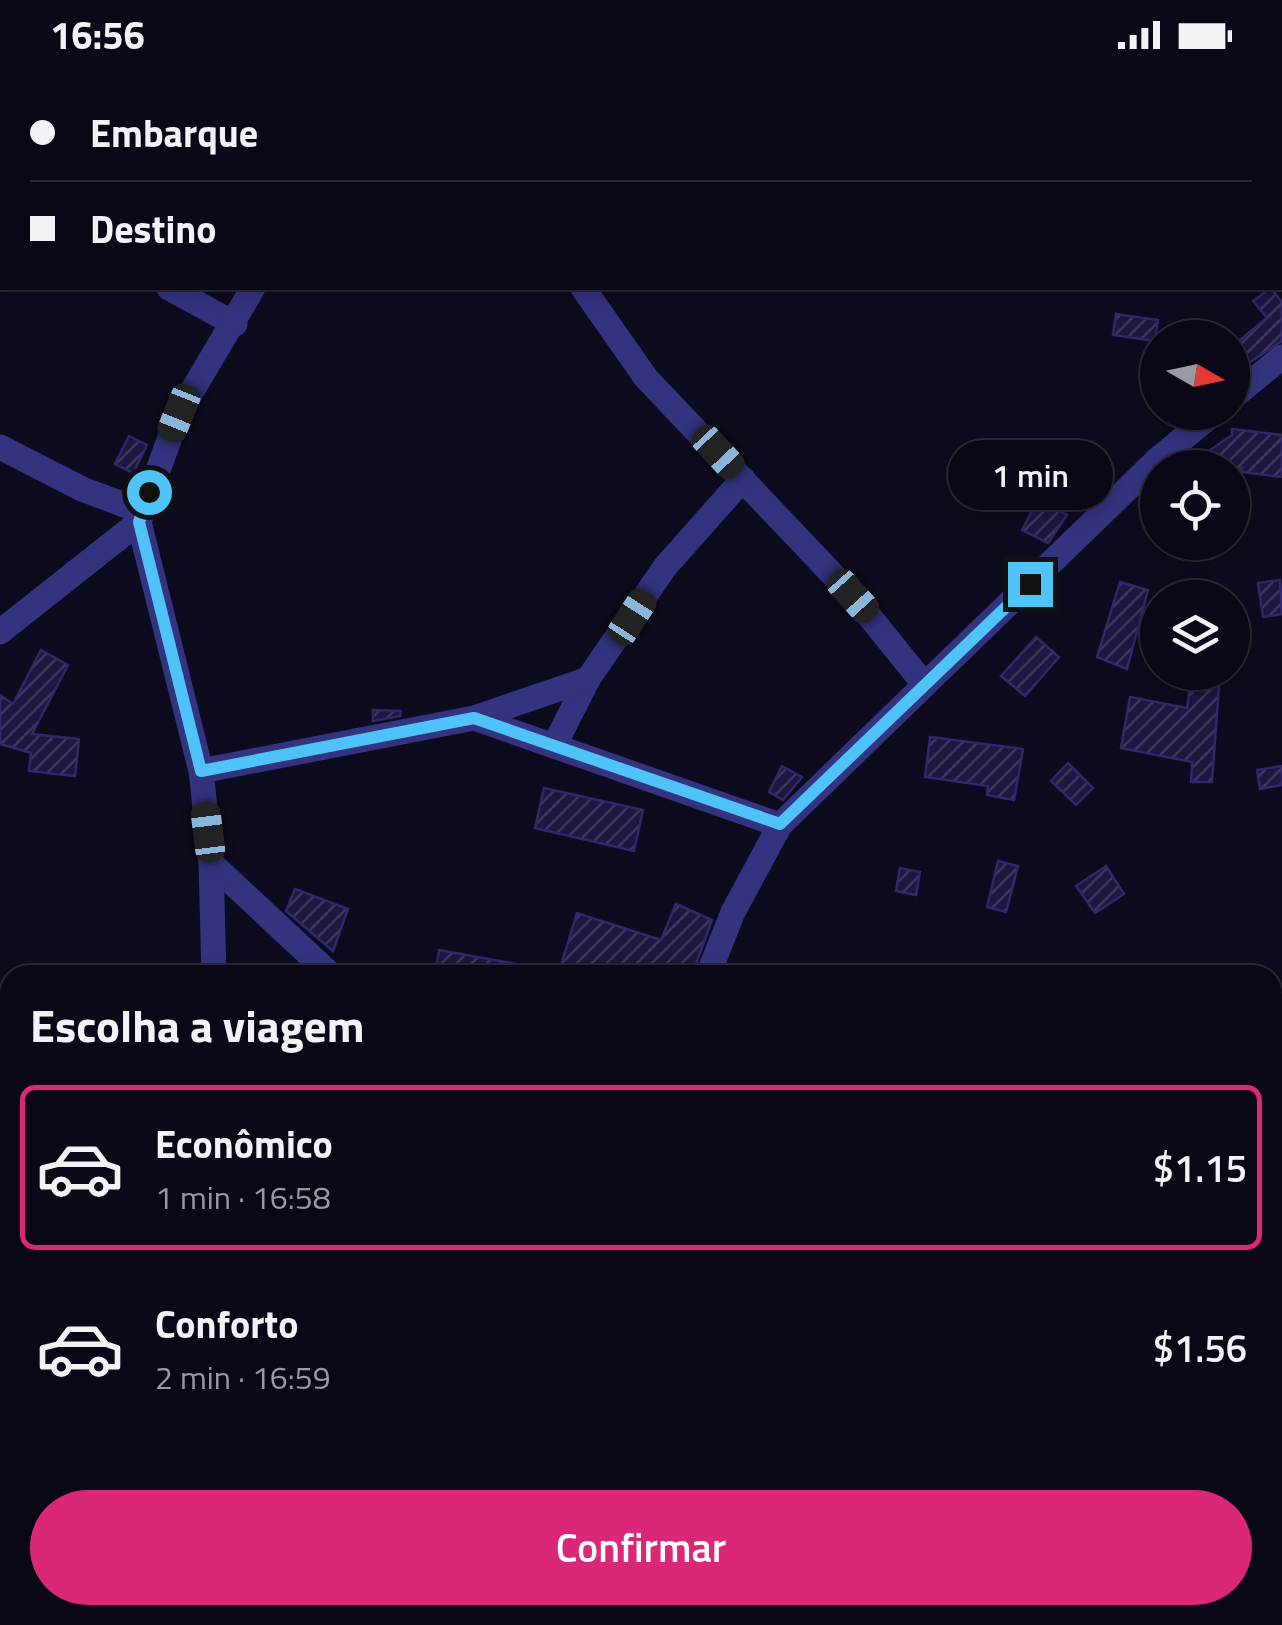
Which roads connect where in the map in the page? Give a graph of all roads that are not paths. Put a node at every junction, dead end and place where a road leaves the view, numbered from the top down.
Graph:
1 (173, 290) edge
2 (252, 290) edge
3 (584, 290) edge
4 (235, 324) junction
5 (1282, 357) edge
6 (1250, 383) edge
7 (1193, 430) edge
8 (0, 447) edge
9 (742, 479) junction
10 (141, 517) junction
11 (0, 632) edge
12 (588, 679) junction
13 (924, 684) junction
14 (474, 718) junction
15 (554, 746) junction
16 (201, 771) junction
17 (780, 824) junction
18 (211, 863) junction
19 (214, 965) edge
20 (320, 965) edge
21 (712, 965) edge

1 - 4 street
2 - 4 street
3 - 9 street
4 - 10 street
5 - 6 street
7 - 13 street
8 - 10 street
9 - 12 street
9 - 13 street
10 - 11 street
10 - 16 street
12 - 14 street
12 - 15 street
13 - 17 street
14 - 15 street
14 - 16 street
15 - 17 street
16 - 18 street
17 - 21 street
18 - 19 street
18 - 20 street

